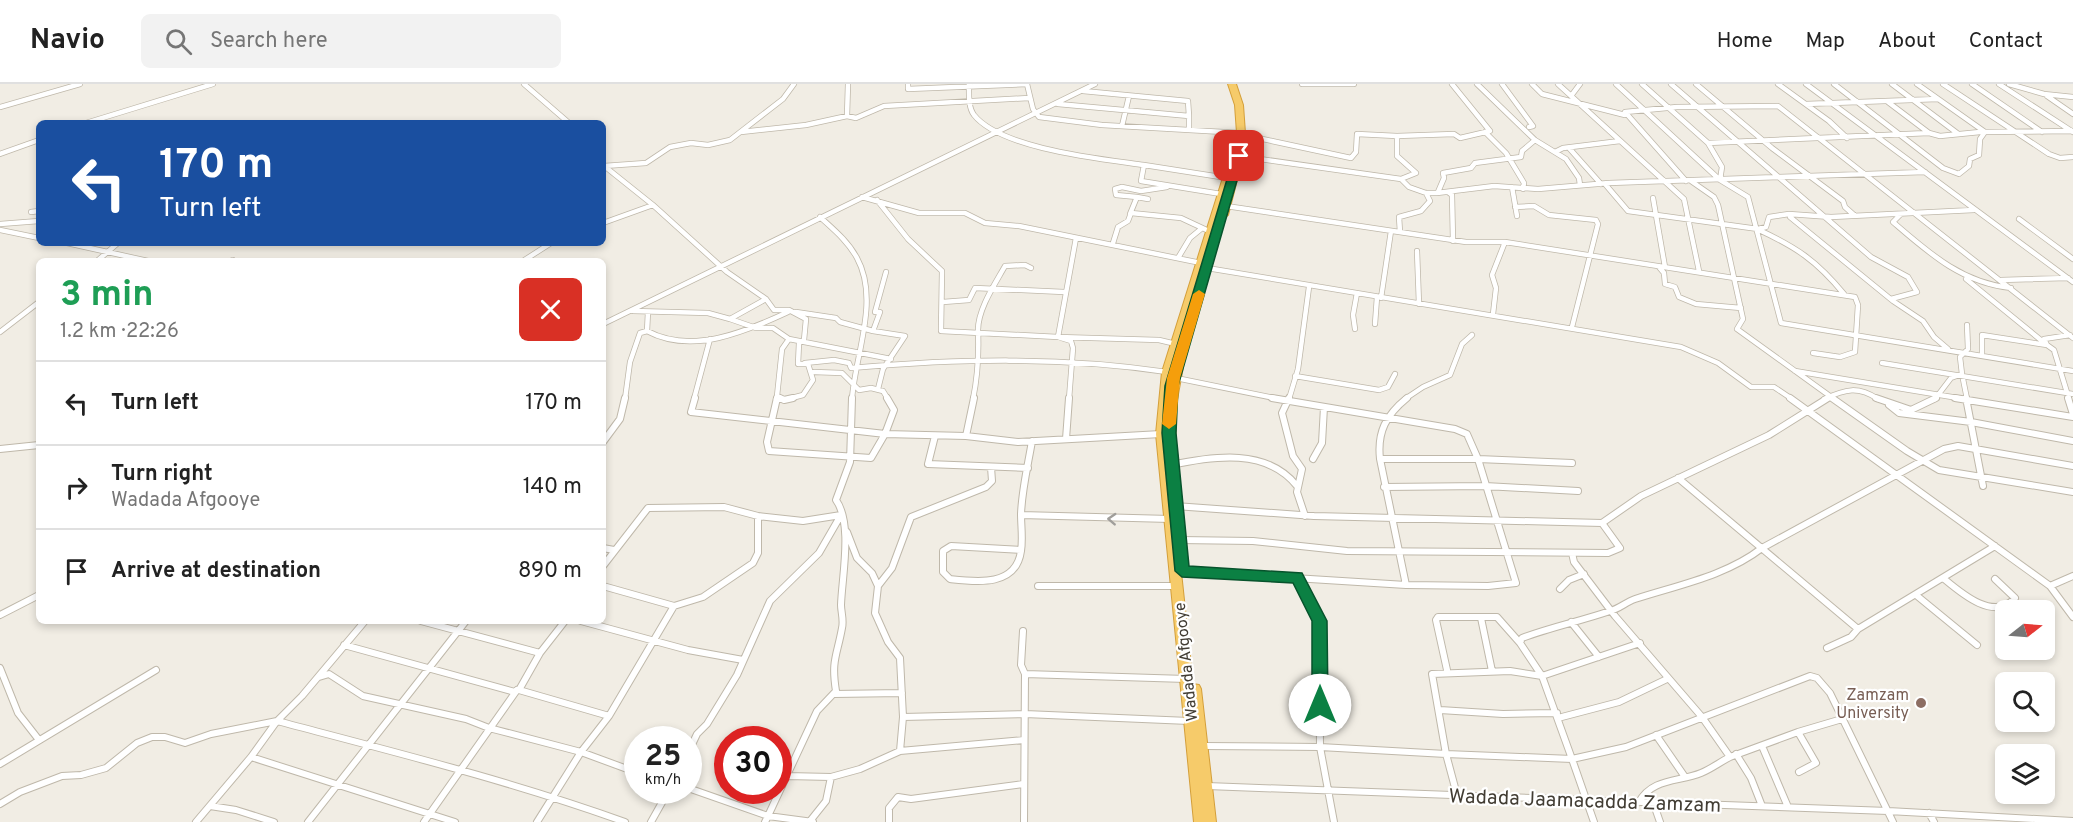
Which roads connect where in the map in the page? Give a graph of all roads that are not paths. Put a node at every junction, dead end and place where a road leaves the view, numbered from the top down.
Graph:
1 (80, 84) edge
2 (213, 84) edge
3 (524, 84) edge
4 (794, 84) edge
5 (848, 84) edge
6 (908, 84) edge
7 (1027, 84) edge
8 (1095, 84) edge
9 (1232, 84) edge
10 (1239, 84) edge
11 (1302, 84) edge
12 (1354, 84) edge
13 (1452, 84) edge
14 (1477, 84) edge
15 (1502, 84) edge
16 (1532, 84) edge
17 (1558, 84) edge
18 (1580, 84) edge
19 (1616, 84) edge
20 (1642, 84) edge
21 (1671, 84) edge
22 (1696, 84) edge
23 (1778, 84) edge
24 (1806, 84) edge
25 (1834, 84) edge
26 (1892, 84) edge
27 (1917, 84) edge
28 (1943, 84) edge
29 (1972, 84) edge
30 (1999, 84) edge
31 (2009, 84) edge
32 (2028, 84) edge
33 (969, 85) edge
34 (1082, 91) junction
35 (2044, 94) junction
36 (1129, 96) junction
37 (1571, 96) junction
38 (2073, 97) edge
39 (1029, 98) junction
40 (1938, 99) junction
41 (1913, 100) junction
42 (1887, 101) junction
43 (969, 102) junction
44 (1517, 102) junction
45 (1577, 102) junction
46 (1861, 103) junction
47 (1057, 104) junction
48 (1806, 104) junction
49 (1834, 104) junction
50 (0, 107) edge
51 (1723, 107) junction
52 (1669, 108) junction
53 (1697, 108) junction
54 (1645, 109) junction
55 (1126, 110) junction
56 (1505, 112) junction
57 (1035, 113) junction
58 (2073, 114) edge
59 (1625, 115) junction
60 (847, 116) junction
61 (1189, 116) junction
62 (96, 120) edge
63 (566, 120) edge
64 (1122, 126) junction
65 (1529, 127) dead end
66 (1189, 130) junction
67 (2073, 131) edge
68 (741, 132) junction
69 (994, 132) junction
70 (1485, 132) junction
71 (1985, 132) junction
72 (2042, 132) junction
73 (1929, 133) junction
74 (1956, 133) junction
75 (2018, 133) junction
76 (1242, 134) junction
77 (1397, 136) junction
78 (1874, 136) junction
79 (1903, 136) junction
80 (1847, 138) junction
81 (1820, 139) junction
82 (1535, 140) junction
83 (36, 141) edge
84 (1620, 141) junction
85 (1765, 141) junction
86 (1739, 142) junction
87 (1708, 143) junction
88 (1569, 148) junction
89 (1555, 152) junction
90 (0, 154) edge
91 (1239, 156) junction
92 (2073, 157) edge
93 (1510, 159) junction
94 (606, 165) edge
95 (1144, 165) junction
96 (606, 167) edge
97 (1925, 172) junction
98 (1809, 176) junction
99 (1868, 176) junction
100 (1780, 177) junction
101 (1227, 178) junction
102 (1401, 179) junction
103 (1720, 180) junction
104 (1662, 181) junction
105 (1689, 181) junction
106 (1603, 184) junction
107 (1580, 185) junction
108 (1167, 187) junction
109 (1512, 187) junction
110 (1523, 189) junction
111 (1448, 192) junction
112 (1426, 193) junction
113 (1437, 193) junction
114 (1221, 194) junction
115 (1137, 196) junction
116 (862, 197) junction
117 (1653, 198) dead end
118 (1148, 199) dead end
119 (877, 200) junction
120 (653, 205) junction
121 (1226, 206) junction
122 (1515, 207) junction
123 (1974, 210) junction
124 (36, 211) edge
125 (31, 212) dead end
126 (1915, 212) junction
127 (1781, 213) junction
128 (1130, 214) junction
129 (1901, 214) junction
130 (1656, 215) junction
131 (1854, 215) junction
132 (1517, 216) dead end
133 (820, 217) junction
134 (1826, 217) junction
135 (1689, 219) junction
136 (2019, 219) dead end
137 (36, 221) edge
138 (606, 222) edge
139 (0, 224) edge
140 (1722, 224) junction
141 (1756, 228) junction
142 (0, 230) edge
143 (1206, 231) junction
144 (1391, 231) junction
145 (1400, 232) junction
146 (36, 237) edge
147 (1076, 238) junction
148 (1453, 241) junction
149 (1505, 242) junction
150 (1113, 243) junction
151 (83, 246) edge
152 (115, 246) edge
153 (546, 246) edge
154 (109, 251) junction
155 (1417, 251) dead end
156 (1591, 256) junction
157 (101, 258) edge
158 (136, 258) edge
159 (528, 258) edge
160 (1178, 258) junction
161 (2073, 259) edge
162 (1204, 265) junction
163 (720, 266) junction
164 (1658, 266) junction
165 (1665, 267) junction
166 (1031, 268) dead end
167 (1699, 271) junction
168 (886, 272) dead end
169 (1962, 276) junction
170 (1734, 277) junction
171 (2070, 278) edge
172 (2001, 280) junction
173 (1769, 282) junction
174 (2073, 282) edge
175 (1309, 286) junction
176 (2012, 288) junction
177 (992, 289) junction
178 (1064, 292) junction
179 (1357, 294) junction
180 (1844, 294) junction
181 (1379, 297) junction
182 (766, 299) junction
183 (1891, 299) junction
184 (943, 302) junction
185 (36, 304) edge
186 (1419, 304) junction
187 (1742, 308) junction
188 (631, 310) junction
189 (788, 311) junction
190 (648, 312) junction
191 (1493, 315) junction
192 (730, 320) junction
193 (606, 322) edge
194 (1375, 324) dead end
195 (1967, 325) dead end
196 (1572, 327) junction
197 (756, 328) junction
198 (863, 328) junction
199 (1355, 329) dead end
200 (647, 331) junction
201 (873, 331) junction
202 (0, 332) edge
203 (981, 335) junction
204 (1473, 335) dead end
205 (1857, 336) junction
206 (2071, 336) edge
207 (1058, 337) junction
208 (710, 339) junction
209 (789, 339) junction
210 (804, 340) junction
211 (1176, 344) junction
212 (2047, 345) junction
213 (859, 351) junction
214 (1949, 351) junction
215 (1813, 353) dead end
216 (1964, 354) junction
217 (1982, 355) junction
218 (891, 359) junction
219 (978, 361) junction
220 (1072, 361) junction
221 (1882, 363) dead end
222 (798, 364) junction
223 (857, 368) junction
224 (883, 369) junction
225 (2061, 369) junction
226 (2073, 370) edge
227 (1794, 371) junction
228 (814, 372) junction
229 (1395, 374) dead end
230 (1962, 374) junction
231 (1171, 375) junction
232 (1296, 376) junction
233 (854, 385) junction
234 (878, 388) junction
235 (2070, 393) edge
236 (1940, 394) junction
237 (777, 396) junction
238 (1831, 398) junction
239 (1966, 399) junction
240 (1289, 401) junction
241 (1888, 404) junction
242 (1324, 407) junction
243 (1805, 409) junction
244 (2073, 415) edge
245 (1387, 418) junction
246 (773, 420) junction
247 (1971, 422) junction
248 (852, 429) junction
249 (885, 434) junction
250 (1161, 434) junction
251 (935, 436) junction
252 (966, 436) junction
253 (606, 438) edge
254 (1066, 439) junction
255 (1032, 441) junction
256 (2073, 441) edge
257 (36, 444) edge
258 (0, 449) edge
259 (1976, 449) junction
260 (850, 458) junction
261 (1313, 459) dead end
262 (1380, 459) junction
263 (1478, 459) junction
264 (1924, 462) junction
265 (1572, 463) dead end
266 (1171, 465) junction
267 (2073, 466) edge
268 (991, 467) junction
269 (1028, 468) junction
270 (1899, 475) junction
271 (1981, 476) junction
272 (1678, 478) junction
273 (1297, 486) junction
274 (1485, 486) junction
275 (1983, 486) dead end
276 (1384, 487) junction
277 (1578, 491) dead end
278 (2073, 492) edge
279 (1175, 506) junction
280 (841, 515) junction
281 (1021, 515) junction
282 (758, 516) junction
283 (1305, 516) junction
284 (1170, 519) junction
285 (1390, 519) junction
286 (1497, 520) junction
287 (1602, 524) junction
288 (845, 528) junction
289 (1179, 540) junction
290 (1995, 546) junction
291 (1762, 548) junction
292 (606, 549) edge
293 (614, 550) junction
294 (1021, 550) junction
295 (1397, 550) junction
296 (1508, 552) junction
297 (1572, 553) junction
298 (606, 562) edge
299 (1182, 571) junction
300 (1584, 574) junction
301 (2073, 576) edge
302 (1297, 577) junction
303 (1943, 578) junction
304 (1995, 579) dead end
305 (1406, 585) junction
306 (878, 586) junction
307 (1038, 586) dead end
308 (1177, 586) junction
309 (2050, 586) junction
310 (606, 587) edge
311 (1560, 588) dead end
312 (1916, 595) junction
313 (36, 597) edge
314 (674, 606) junction
315 (1612, 610) junction
316 (0, 615) edge
317 (2073, 616) edge
318 (1481, 618) junction
319 (1571, 622) junction
320 (362, 624) edge
321 (431, 624) edge
322 (464, 624) edge
323 (563, 624) edge
324 (593, 624) edge
325 (1858, 629) junction
326 (1023, 631) dead end
327 (458, 632) junction
328 (654, 639) junction
329 (1520, 642) junction
330 (1640, 643) junction
331 (344, 645) junction
332 (1977, 645) dead end
333 (1827, 648) dead end
334 (540, 652) junction
335 (1599, 657) junction
336 (743, 660) junction
337 (428, 667) junction
338 (0, 668) edge
339 (156, 670) dead end
340 (1447, 670) junction
341 (1492, 671) junction
342 (1025, 674) junction
343 (1542, 676) junction
344 (317, 678) junction
345 (1187, 679) junction
346 (1667, 679) junction
347 (517, 691) junction
348 (902, 693) junction
349 (834, 694) junction
350 (399, 704) junction
351 (1440, 710) junction
352 (1024, 714) junction
353 (1557, 715) junction
354 (609, 717) junction
355 (903, 717) junction
356 (1702, 717) junction
357 (1842, 719) junction
358 (277, 721) junction
359 (1191, 722) junction
360 (489, 728) junction
361 (702, 728) edge
362 (1798, 732) junction
363 (1656, 735) junction
364 (39, 740) junction
365 (1024, 740) junction
366 (367, 743) junction
367 (1201, 746) junction
368 (1762, 746) junction
369 (1320, 747) junction
370 (900, 751) junction
371 (582, 752) junction
372 (1446, 754) junction
373 (1733, 755) junction
374 (251, 758) junction
375 (1572, 759) junction
376 (0, 764) edge
377 (792, 765) edge
378 (624, 768) edge
379 (459, 769) junction
380 (1799, 772) dead end
381 (792, 776) edge
382 (831, 777) junction
383 (1685, 777) junction
384 (1023, 784) junction
385 (336, 786) junction
386 (1205, 786) junction
387 (1328, 790) junction
388 (702, 793) edge
389 (1457, 795) junction
390 (552, 796) junction
391 (1587, 801) junction
392 (1639, 802) junction
393 (1653, 802) junction
394 (0, 804) edge
395 (661, 804) edge
396 (774, 804) edge
397 (210, 806) junction
398 (1762, 806) junction
399 (1788, 807) junction
400 (1888, 811) junction
401 (1929, 813) junction
402 (429, 814) junction
403 (767, 819) edge
404 (1980, 819) edge
405 (811, 821) edge
406 (2026, 821) edge
407 (2073, 821) edge
408 (196, 822) edge
409 (274, 822) edge
410 (308, 822) edge
411 (424, 822) edge
412 (455, 822) edge
413 (537, 822) edge
414 (625, 822) edge
415 (651, 822) edge
416 (889, 822) edge
417 (1024, 822) edge
418 (1201, 822) edge
419 (1209, 822) edge
420 (1335, 822) edge
421 (1594, 822) edge
422 (1660, 822) edge
423 (1893, 822) edge
424 (1934, 822) edge

1 - 50 street
2 - 62 street
3 - 63 street
4 - 68 street
5 - 60 street
6 - 33 street
7 - 33 street
7 - 39 street
8 - 34 street
9 - 76 highway, Wadada Afgooye
10 - 76 highway, Wadada Afgooye
11 - 12 street
13 - 70 street
14 - 56 street
15 - 44 street
16 - 45 street
17 - 37 street
18 - 37 street
19 - 54 street
20 - 52 street
21 - 53 street
22 - 51 street
23 - 48 street
24 - 49 street
25 - 46 street
26 - 41 street
27 - 40 street
28 - 75 street
29 - 72 street
30 - 67 street
31 - 35 street
32 - 35 street
33 - 43 street
34 - 36 street
34 - 47 street
35 - 38 street
35 - 58 street
36 - 55 street
36 - 61 street
37 - 45 street
39 - 43 street
39 - 57 street
40 - 41 street
40 - 71 street
41 - 42 street
41 - 74 street
42 - 46 street
42 - 73 street
43 - 60 street
43 - 69 street
44 - 56 street
44 - 65 street
45 - 59 street
45 - 84 street
46 - 49 street
46 - 79 street
47 - 55 street
47 - 57 street
48 - 49 street
48 - 80 street
49 - 78 street
51 - 53 street
51 - 81 street
51 - 85 street
52 - 53 street
52 - 54 street
52 - 87 street
53 - 86 street
54 - 59 street
54 - 103 street
55 - 61 street
55 - 64 street
56 - 82 street
57 - 64 street
57 - 69 street
59 - 105 street
60 - 68 street
61 - 66 street
64 - 66 street
66 - 76 street
67 - 72 street
68 - 94 street
69 - 95 street
69 - 116 street
70 - 77 street
70 - 93 street
71 - 74 street
71 - 75 street
71 - 79 street
72 - 75 street
73 - 74 street
73 - 79 street
75 - 92 street
76 - 77 street
76 - 91 highway, Wadada Afgooye
76 - 101 highway, Wadada Afgooye
77 - 102 street
78 - 79 street
78 - 80 street
78 - 97 street
80 - 81 street
81 - 85 street
81 - 99 street
82 - 89 street
82 - 93 street
83 - 90 street
84 - 88 street
84 - 104 street
85 - 86 street
85 - 98 street
86 - 87 street
86 - 100 street
87 - 103 street
88 - 89 street
88 - 106 street
89 - 107 street
91 - 102 street
91 - 121 highway, Wadada Afgooye
93 - 110 street
93 - 113 street
95 - 101 street
95 - 108 street
96 - 120 street
97 - 99 street
97 - 123 street
98 - 99 street
98 - 100 street
98 - 131 street
99 - 126 street
100 - 103 street
100 - 134 street
101 - 114 highway, Wadada Afgooye
102 - 112 street
103 - 105 street
103 - 141 street
104 - 105 street
104 - 106 street
104 - 135 street
105 - 140 street
106 - 107 street
106 - 130 street
107 - 110 street
108 - 114 street
108 - 115 street
109 - 110 street
109 - 111 street
109 - 122 street
111 - 113 street
111 - 148 street
112 - 113 street
112 - 145 street
114 - 143 highway, Wadada Afgooye
115 - 118 street
115 - 128 street
116 - 119 street
116 - 133 street
117 - 130 street
119 - 147 street
119 - 184 street
120 - 138 street
120 - 163 street
121 - 144 street
121 - 162 highway, Wadada Afgooye
122 - 132 street
122 - 156 street
123 - 126 street
123 - 171 street
124 - 125 street
126 - 129 street
126 - 172 street
127 - 134 street
127 - 141 street
127 - 183 street
128 - 143 street
128 - 150 street
129 - 131 street
129 - 169 street
130 - 135 street
130 - 165 street
131 - 134 street
133 - 163 street
133 - 198 street
134 - 183 street
135 - 140 street
135 - 167 street
136 - 161 street
137 - 139 street
140 - 141 street
140 - 170 street
141 - 173 street
141 - 180 street
142 - 146 street
143 - 160 street
143 - 162 highway, Wadada Afgooye
144 - 145 street
144 - 181 street
145 - 148 street
147 - 150 street
147 - 178 street
148 - 149 street
149 - 156 street
149 - 191 street
150 - 160 street
151 - 154 street
152 - 154 street
153 - 159 street
154 - 157 street
154 - 158 street
155 - 186 street
156 - 164 street
156 - 196 street
160 - 162 street
162 - 175 street
162 - 211 highway, Wadada Afgooye
162 - 231 highway, Wadada Afgooye
163 - 182 street
163 - 188 street
164 - 165 street
164 - 187 street
165 - 167 street
166 - 177 street
167 - 170 street
168 - 201 street
169 - 176 street
169 - 212 street
170 - 173 street
170 - 187 street
171 - 172 street
171 - 174 street
172 - 176 street
173 - 180 street
173 - 205 street
175 - 179 street
175 - 232 street
176 - 206 street
177 - 178 street
177 - 184 street
177 - 203 street
178 - 207 street
179 - 181 street
179 - 199 street
180 - 205 street
181 - 186 street
181 - 194 street
182 - 189 street
182 - 192 street
183 - 214 street
184 - 203 street
185 - 202 street
186 - 191 street
187 - 227 street
188 - 190 street
188 - 193 street
189 - 197 street
189 - 198 street
189 - 210 street
190 - 192 street
190 - 200 street
191 - 196 street
192 - 197 street
195 - 216 street
196 - 243 street
197 - 208 street
197 - 209 street
198 - 201 street
198 - 213 street
200 - 208 street
200 - 253 street
201 - 218 street
203 - 207 street
203 - 219 street
204 - 245 street
205 - 214 street
205 - 215 street
206 - 212 street
207 - 211 street
207 - 220 street
208 - 246 street
209 - 210 street
209 - 237 street
210 - 213 street
210 - 222 street
211 - 231 highway, Wadada Afgooye
212 - 217 street
212 - 225 street
213 - 218 street
213 - 223 street
214 - 216 street
216 - 217 street
216 - 230 street
217 - 225 street
218 - 224 street
219 - 220 street
219 - 224 street
219 - 252 street
220 - 231 street
220 - 254 street
221 - 230 street
222 - 223 street
222 - 228 street
223 - 224 street
223 - 233 street
224 - 234 street
225 - 226 street
225 - 235 street
227 - 236 street
227 - 238 street
228 - 233 street
228 - 237 street
229 - 232 street
230 - 235 street
230 - 236 street
230 - 239 street
231 - 240 street
231 - 250 highway, Wadada Afgooye
231 - 266 highway, Wadada Afgooye
232 - 240 street
233 - 234 street
233 - 248 street
234 - 249 street
235 - 244 street
236 - 239 street
236 - 241 street
237 - 246 street
238 - 241 street
238 - 243 street
238 - 264 street
239 - 244 street
239 - 247 street
240 - 242 street
240 - 273 street
241 - 247 street
242 - 245 street
242 - 261 street
243 - 270 street
243 - 272 street
245 - 262 street
245 - 263 street
246 - 248 street
246 - 260 street
247 - 256 street
247 - 259 street
248 - 249 street
248 - 260 street
249 - 251 street
249 - 260 street
250 - 254 street
250 - 284 highway, Wadada Afgooye
251 - 252 street
251 - 268 street
252 - 255 street
254 - 255 street
255 - 269 street
257 - 258 street
259 - 264 street
259 - 267 street
259 - 271 street
260 - 280 street
262 - 263 street
262 - 276 street
263 - 265 street
263 - 274 street
264 - 270 street
264 - 271 street
266 - 273 street
266 - 279 highway, Wadada Afgooye
268 - 269 street
268 - 306 street
269 - 281 street
270 - 290 street
270 - 291 street
271 - 275 street
271 - 278 street
272 - 287 street
272 - 291 street
273 - 283 street
274 - 276 street
274 - 277 street
274 - 286 street
276 - 285 street
279 - 283 street
279 - 289 highway, Wadada Afgooye
280 - 282 street
280 - 288 street
280 - 336 street
284 -> 281 street
281 - 294 street
282 - 293 street
282 - 314 street
283 - 285 street
284 - 308 highway, Wadada Afgooye
285 - 286 street
285 - 295 street
286 - 287 street
286 - 296 street
287 - 297 street
288 - 306 street
288 - 349 street
289 - 295 street
289 - 299 highway, Wadada Afgooye
290 - 303 street
290 - 309 street
291 - 315 street
291 - 325 street
292 - 293 street
293 - 298 street
294 - 294 street
295 - 296 street
295 - 305 street
296 - 297 street
296 - 305 street
297 - 300 street
299 - 302 street
299 - 367 highway, Wadada Afgooye
300 - 311 street
300 - 315 street
301 - 309 street
302 - 305 street
302 - 369 street
303 - 304 street
303 - 312 street
306 - 348 street
307 - 308 street
308 - 345 highway, Wadada Afgooye
309 - 317 street
310 - 314 street
312 - 325 street
312 - 332 street
313 - 316 street
314 - 328 street
315 - 319 street
315 - 330 street
318 - 329 street
318 - 340 street
318 - 341 street
319 - 329 street
319 - 335 street
320 - 331 street
321 - 327 street
322 - 327 street
323 - 334 street
324 - 328 street
325 - 333 street
326 - 342 street
327 - 334 street
327 - 337 street
328 - 336 street
328 - 354 street
329 - 343 street
330 - 335 street
330 - 346 street
331 - 337 street
331 - 344 street
334 - 347 street
335 - 343 street
336 - 361 street
337 - 347 street
337 - 350 street
338 - 364 street
339 - 364 street
340 - 341 street
340 - 351 street
341 - 343 street
342 - 345 street
342 - 352 street
343 - 353 street
344 - 350 street
344 - 358 street
345 - 359 highway, Wadada Afgooye
346 - 353 street
346 - 356 street
347 - 354 street
347 - 360 street
348 - 349 street
348 - 355 street
349 - 377 street
350 - 360 street
350 - 366 street
351 - 353 street
351 - 372 street
352 - 355 street
352 - 359 street
352 - 365 street
353 - 375 street
354 - 371 street
355 - 370 street
356 - 357 street
356 - 363 street
356 - 373 street
357 - 362 street
357 - 400 street
358 - 366 street
358 - 374 street
358 - 394 street
359 - 418 highway, Wadada Afgooye
360 - 371 street
360 - 379 street
362 - 368 street
362 - 380 street
363 - 375 street
363 - 383 street
364 - 376 street
365 - 370 street
365 - 384 street
366 - 379 street
366 - 385 street
367 - 369 street
367 - 386 highway, Wadada Afgooye
368 - 373 street
368 - 399 street
369 - 372 street
369 - 387 street
370 - 382 street
371 - 378 street
371 - 390 street
372 - 375 street
372 - 389 street
373 - 383 street
373 - 398 street
374 - 385 street
374 - 397 street
375 - 391 street
379 - 390 street
379 - 402 street
381 - 382 street
382 - 405 street
383 - 392 street
384 - 416 street
384 - 417 street
385 - 402 street
385 - 410 street
386 - 387 street, Wadada Jaamacadda Zamzam
386 - 419 highway, Wadada Afgooye
387 - 389 street, Wadada Jaamacadda Zamzam
387 - 420 street
388 - 403 street
389 - 391 street, Wadada Jaamacadda Zamzam
390 - 413 street
390 - 414 street
391 - 392 street, Wadada Jaamacadda Zamzam
391 - 421 street
392 - 393 street, Wadada Jaamacadda Zamzam
393 - 398 street, Wadada Jaamacadda Zamzam
393 - 422 street
395 - 415 street
396 - 403 street
397 - 408 street
397 - 409 street
398 - 399 street, Wadada Jaamacadda Zamzam
399 - 400 street, Wadada Jaamacadda Zamzam
400 - 401 street, Wadada Jaamacadda Zamzam
400 - 423 street
401 - 404 street, Wadada Jaamacadda Zamzam
401 - 424 street
402 - 411 street
402 - 412 street
403 - 405 street
404 - 406 street, Wadada Jaamacadda Zamzam
406 - 407 street, Wadada Jaamacadda Zamzam

